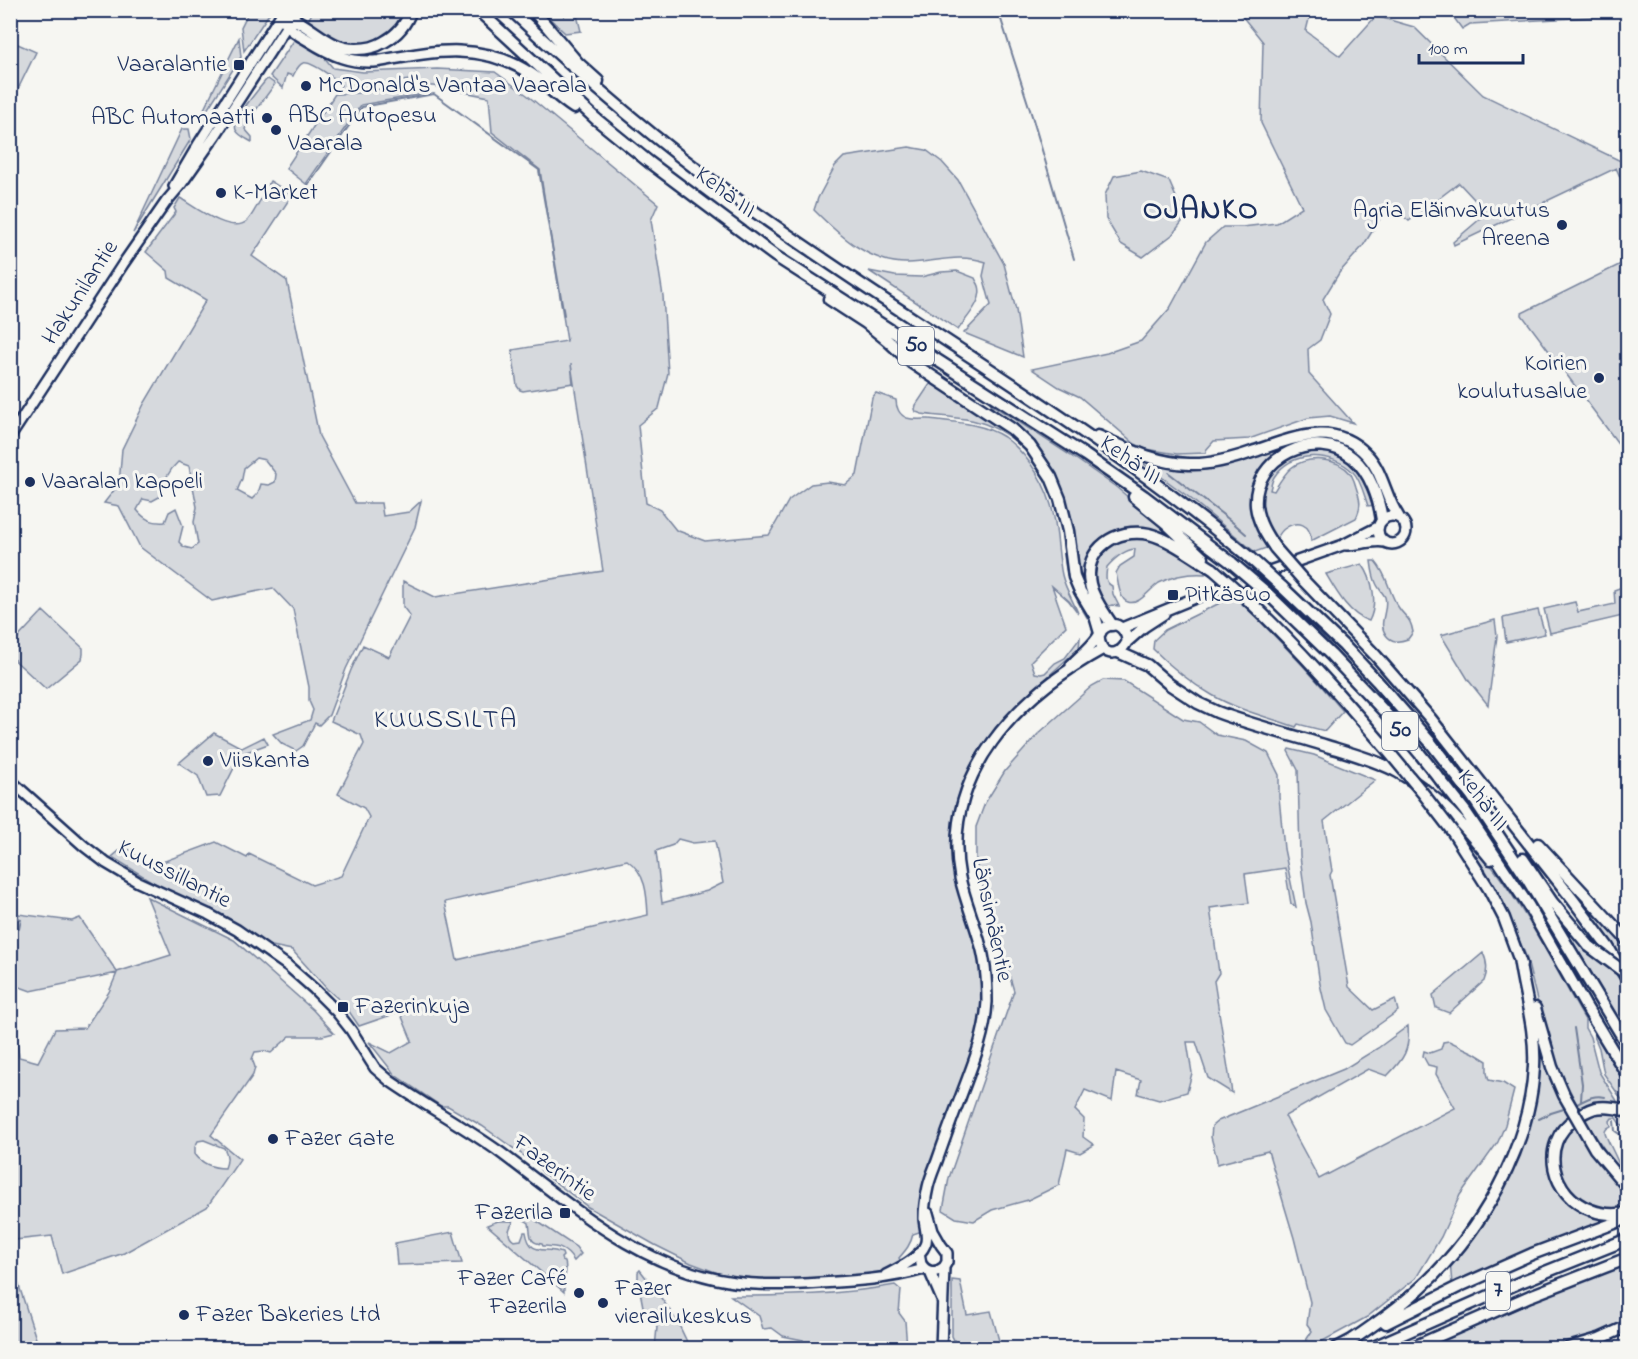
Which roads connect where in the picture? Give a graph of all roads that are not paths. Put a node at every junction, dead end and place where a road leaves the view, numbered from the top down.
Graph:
1 (411, 10) edge
2 (477, 10) edge
3 (511, 10) edge
4 (533, 10) edge
5 (288, 16) edge
6 (621, 110) junction
7 (596, 119) junction
8 (775, 256) junction
9 (1071, 423) junction
10 (10, 436) edge
11 (1057, 437) junction
12 (1398, 516) junction
13 (1380, 524) junction
14 (1385, 542) junction
15 (1343, 545) junction
16 (1213, 569) junction
17 (1179, 604) junction
18 (1117, 626) junction
19 (1099, 634) junction
20 (1127, 642) junction
21 (1103, 649) junction
22 (1118, 652) junction
23 (1064, 674) junction
24 (10, 780) edge
25 (1472, 796) junction
26 (1498, 802) junction
27 (1516, 886) junction
28 (1628, 941) edge
29 (269, 952) joint
30 (1519, 958) junction
31 (1628, 975) edge
32 (1628, 981) edge
33 (1628, 1046) edge
34 (1628, 1076) edge
35 (1628, 1111) edge
36 (1628, 1188) edge
37 (926, 1203) junction
38 (1628, 1213) edge
39 (1628, 1218) edge
40 (1628, 1239) edge
41 (940, 1245) junction
42 (922, 1250) junction
43 (1628, 1258) edge
44 (944, 1267) junction
45 (927, 1270) junction
46 (879, 1278) junction
47 (942, 1302) junction
48 (1628, 1326) edge
49 (1352, 1340) junction
50 (941, 1348) edge
51 (1337, 1348) edge
52 (1371, 1348) edge
53 (1411, 1348) edge
54 (1568, 1348) edge

1 - 5 highway
2 - 7 highway, Kehä III / 50
3 - 6 highway, Kehä III / 50
4 - 6 highway
5 - 7 highway
5 - 10 main road, Hakunilantie
6 - 9 highway, Kehä III / 50
7 - 8 highway, Kehä III / 50
8 - 11 highway, Kehä III / 50
8 - 19 highway
9 - 12 highway
9 - 25 highway, Kehä III / 50, bridge
11 - 16 highway
11 - 27 highway, Kehä III / 50, bridge
12 - 13 main road
12 - 14 main road
13 - 14 main road
13 - 15 main road
13 - 26 highway, bridge
14 - 15 main road
15 - 17 main road
16 - 18 highway
16 - 30 highway, bridge
17 - 18 main road
17 - 20 main road
18 - 19 main road
18 - 20 main road
19 - 21 main road
19 - 23 main road, Länsimäentie
20 - 22 main road
21 - 22 main road
21 - 23 main road, Länsimäentie
22 - 27 highway
23 - 37 main road, Länsimäentie
24 - 29 main road, Kuussillantie
25 - 31 highway, bridge
25 - 33 highway, Kehä III / 50
26 - 28 highway
26 - 32 highway
27 - 34 highway, Kehä III / 50
29 - 46 main road, Fazerintie
30 - 36 highway, bridge
30 - 49 highway
35 - 38 highway
37 - 41 main road, Länsimäentie
37 - 42 main road, Länsimäentie
39 - 49 highway
40 - 52 highway, 7
41 - 42 main road
41 - 44 main road, Länsimäentie
42 - 45 main road, Länsimäentie
42 - 46 main road, Fazerintie
43 - 53 highway, 7
44 - 45 main road
44 - 47 main road, Länsimäentie
45 - 46 main road, Fazerintie
45 - 47 main road, Länsimäentie
47 - 50 main road, Länsimäentie
48 - 54 highway
49 - 51 highway

